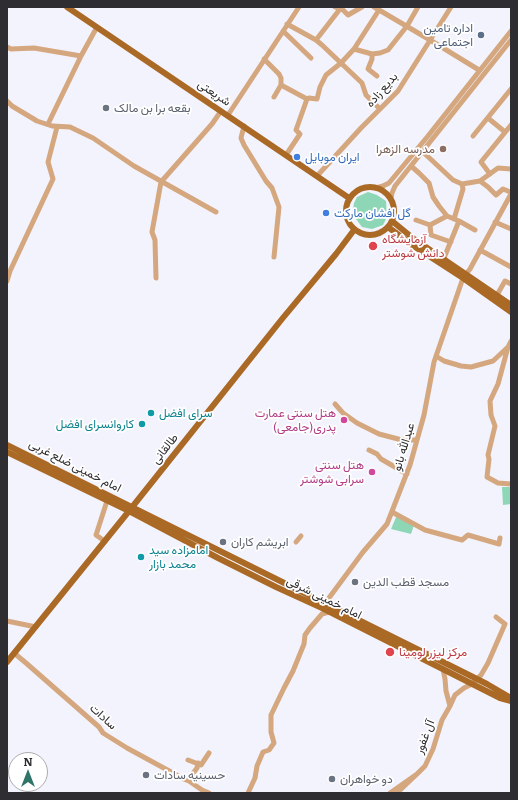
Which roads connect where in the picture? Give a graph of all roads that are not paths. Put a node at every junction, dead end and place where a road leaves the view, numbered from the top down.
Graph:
1 (67, 7) edge
2 (299, 7) edge
3 (362, 7) edge
4 (374, 7) edge
5 (418, 7) edge
6 (451, 7) edge
7 (338, 8) edge
8 (379, 10) junction
9 (287, 24) junction
10 (407, 26) junction
11 (97, 27) junction
12 (283, 31) junction
13 (511, 31) edge
14 (316, 40) junction
15 (430, 40) junction
16 (511, 41) edge
17 (7, 48) edge
18 (354, 49) junction
19 (372, 54) junction
20 (80, 56) junction
21 (311, 58) dead end
22 (264, 59) junction
23 (341, 63) junction
24 (479, 70) junction
25 (377, 76) dead end
26 (281, 85) junction
27 (511, 89) edge
28 (274, 97) dead end
29 (307, 99) junction
30 (7, 101) edge
31 (380, 109) junction
32 (222, 111) junction
33 (228, 116) junction
34 (488, 118) junction
35 (48, 124) junction
36 (511, 125) edge
37 (244, 126) junction
38 (57, 127) junction
39 (505, 132) junction
40 (473, 136) dead end
41 (422, 152) junction
42 (286, 155) junction
43 (411, 166) junction
44 (511, 169) edge
45 (490, 174) junction
46 (317, 176) junction
47 (480, 181) junction
48 (161, 182) junction
49 (462, 184) junction
50 (376, 188) junction
51 (511, 194) edge
52 (349, 198) junction
53 (391, 198) junction
54 (216, 212) dead end
55 (447, 216) junction
56 (416, 220) dead end
57 (456, 220) junction
58 (495, 222) junction
59 (390, 224) junction
60 (430, 225) junction
61 (511, 229) edge
62 (354, 230) junction
63 (474, 230) dead end
64 (451, 242) junction
65 (480, 250) junction
66 (274, 257) dead end
67 (444, 258) junction
68 (511, 267) edge
69 (464, 276) junction
70 (156, 278) dead end
71 (7, 281) edge
72 (510, 283) edge
73 (497, 295) junction
74 (511, 305) edge
75 (511, 312) edge
76 (511, 341) edge
77 (508, 347) junction
78 (436, 356) junction
79 (335, 404) dead end
80 (417, 440) junction
81 (7, 444) edge
82 (369, 450) dead end
83 (7, 452) edge
84 (407, 474) junction
85 (511, 484) edge
86 (108, 500) junction
87 (131, 509) junction
88 (392, 512) junction
89 (301, 536) dead end
90 (500, 538) dead end
91 (102, 540) dead end
92 (296, 542) dead end
93 (323, 606) junction
94 (329, 612) junction
95 (496, 617) dead end
96 (511, 620) edge
97 (7, 621) edge
98 (505, 624) junction
99 (36, 627) junction
100 (14, 653) junction
101 (7, 662) edge
102 (443, 669) junction
103 (474, 681) junction
104 (511, 699) edge
105 (450, 706) junction
106 (209, 753) dead end
107 (188, 760) dead end
108 (198, 763) junction
109 (417, 774) junction
110 (188, 780) junction
111 (209, 793) edge
112 (248, 793) edge
113 (390, 793) edge
114 (396, 793) edge

1 - 11 main road, شریعتی
2 - 9 street
3 - 7 street
4 - 8 street
5 - 10 street
6 - 15 street, بدیع زاده
7 - 14 street
8 - 10 street
8 - 18 street
9 - 12 street
9 - 14 street
10 - 15 street
10 - 19 street
11 - 20 street
11 - 32 main road, شریعتی
12 - 21 street
12 - 22 street
13 - 24 street
14 - 23 street
15 - 24 street
15 - 31 street, بدیع زاده
16 - 41 street
17 - 20 street
18 - 19 street
18 - 23 street
19 - 25 street
20 - 35 street
22 - 26 street
22 - 33 street
23 - 29 street
23 - 31 street
24 - 50 street
26 - 28 street
26 - 29 street
27 - 34 street
29 - 42 street
30 - 35 street
31 - 46 street, بدیع زاده
32 - 33 main road, شریعتی
32 - 48 street
33 - 37 main road, شریعتی
34 - 39 street
34 - 40 street
35 - 38 street
36 - 39 street
37 - 42 main road, شریعتی
37 - 66 street
38 - 48 street
38 - 71 street
39 - 45 street
41 - 43 street
41 - 49 street
42 - 46 main road, شریعتی
43 - 53 street
43 - 55 street
44 - 45 street
45 - 47 street
46 - 52 main road, شریعتی
47 - 49 street
47 - 51 street
48 - 54 street
48 - 70 street
49 - 57 street
50 - 52 main road
50 - 53 main road
51 - 58 street, عبدالله بانو
52 - 62 main road
53 - 59 main road
55 - 57 street
55 - 60 street
56 - 60 street
57 - 63 street
57 - 64 street
58 - 61 street
58 - 65 street, عبدالله بانو
59 - 62 main road
59 - 67 main road
59 - 69 main road
60 - 64 street
62 - 87 main road, طالقانی
64 - 67 street
65 - 68 street
65 - 69 street, عبدالله بانو
67 - 69 main road
69 - 73 main road
69 - 75 main road
69 - 78 street, عبدالله بانو
72 - 73 street
73 - 74 main road
76 - 77 street
77 - 78 street
77 - 85 street
78 - 80 street, عبدالله بانو
79 - 80 street
80 - 84 street, عبدالله بانو
81 - 87 main road, امام خمینی ضلع غربی
82 - 84 street
83 - 86 main road, امام خمینی ضلع غربی
84 - 88 street, عبدالله بانو
86 - 87 main road, امام خمینی ضلع غربی
86 - 91 street
87 - 93 main road, امام خمینی شرقی
87 - 99 main road, طالقانی
88 - 90 street
88 - 93 street, عبدالله بانو
89 - 92 street
93 - 94 main road, امام خمینی شرقی
93 - 103 main road, امام خمینی شرقی
94 - 102 main road, امام خمینی شرقی
94 - 112 street
95 - 98 street
96 - 98 street
97 - 99 street
98 - 103 street
99 - 100 main road, طالقانی
100 - 101 main road, طالقانی
100 - 110 street, سادات
102 - 103 main road, امام خمینی شرقی
102 - 105 street
103 - 104 main road, امام خمینی شرقی
103 - 105 street, آل غفور
105 - 109 street, آل غفور
106 - 108 street
107 - 108 street
108 - 110 street
109 - 113 street, آل غفور
109 - 114 street, آل غفور
110 - 111 street, سادات

